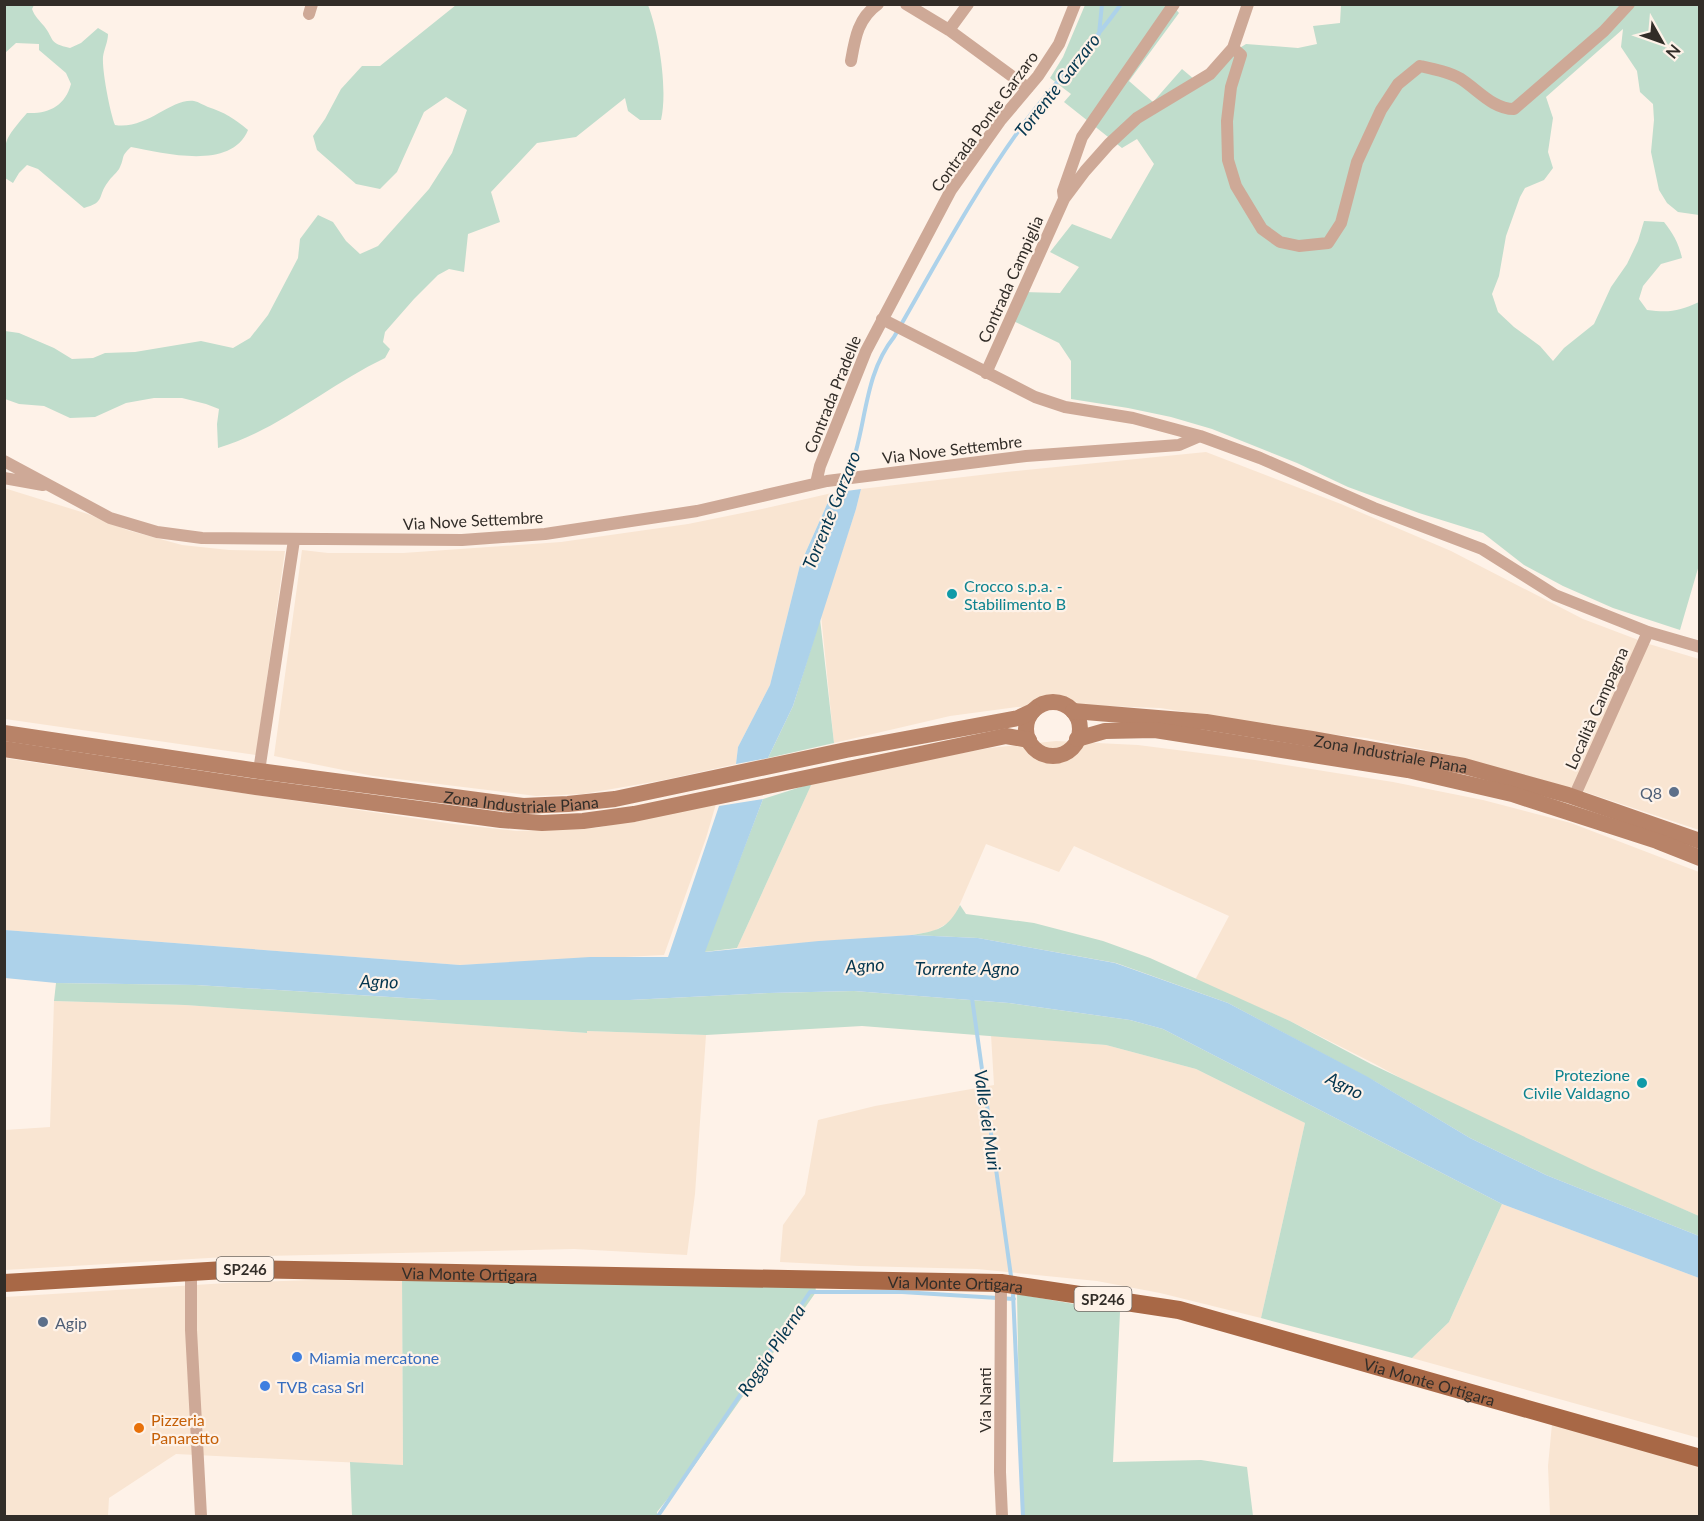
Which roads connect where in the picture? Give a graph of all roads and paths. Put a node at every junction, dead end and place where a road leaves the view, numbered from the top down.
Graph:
1 (878, 4) edge
2 (906, 4) edge
3 (968, 4) edge
4 (1075, 4) edge
5 (1174, 4) edge
6 (1248, 4) edge
7 (1629, 4) edge
8 (950, 30) junction
9 (1233, 48) junction
10 (851, 61) dead end
11 (1028, 88) junction
12 (1064, 199) junction
13 (882, 319) junction
14 (986, 373) junction
15 (1200, 436) junction
16 (4, 461) edge
17 (4, 478) edge
18 (822, 482) junction
19 (53, 486) junction
20 (294, 540) junction
21 (1648, 632) junction
22 (1700, 647) edge
23 (1032, 711) junction
24 (1073, 711) junction
25 (4, 733) edge
26 (1077, 739) junction
27 (1029, 740) junction
28 (4, 749) edge
29 (259, 771) junction
30 (1574, 796) junction
31 (1700, 841) edge
32 (1700, 858) edge
33 (191, 1272) junction
34 (4, 1283) edge
35 (1001, 1283) junction
36 (1700, 1458) edge
37 (201, 1516) edge
38 (1002, 1516) edge

1 - 10 street
2 - 8 street
3 - 8 street
4 - 11 street, Contrada Ponte Garzaro
5 - 12 street, Contrada Campiglia
6 - 9 street
7 - 9 street
8 - 11 street
9 - 12 street, Contrada Campiglia
11 - 13 street, Contrada Ponte Garzaro
12 - 14 street, Contrada Campiglia
13 - 14 street
13 - 18 street, Contrada Pradelle
14 - 15 street
15 - 18 street, Via Nove Settembre
15 - 21 street
16 - 19 street, Via Nove Settembre
17 - 19 street
18 - 20 street, Via Nove Settembre
19 - 20 street, Via Nove Settembre
20 - 29 street
21 - 22 street
21 - 30 street, Località Campagna
23 - 24 main road
23 - 27 main road
23 - 29 main road, Zona Industriale Piana
24 - 26 main road
24 - 30 main road, Zona Industriale Piana
25 - 29 main road, Zona Industriale Piana
26 - 27 main road
26 - 32 main road, Zona Industriale Piana
27 - 28 main road, Zona Industriale Piana
30 - 31 main road, Zona Industriale Piana
33 - 34 main road, Via Monte Ortigara / SP246
33 - 35 main road, Via Monte Ortigara / SP246
33 - 37 street
35 - 36 main road, Via Monte Ortigara / SP246
35 - 38 street, Via Nanti

